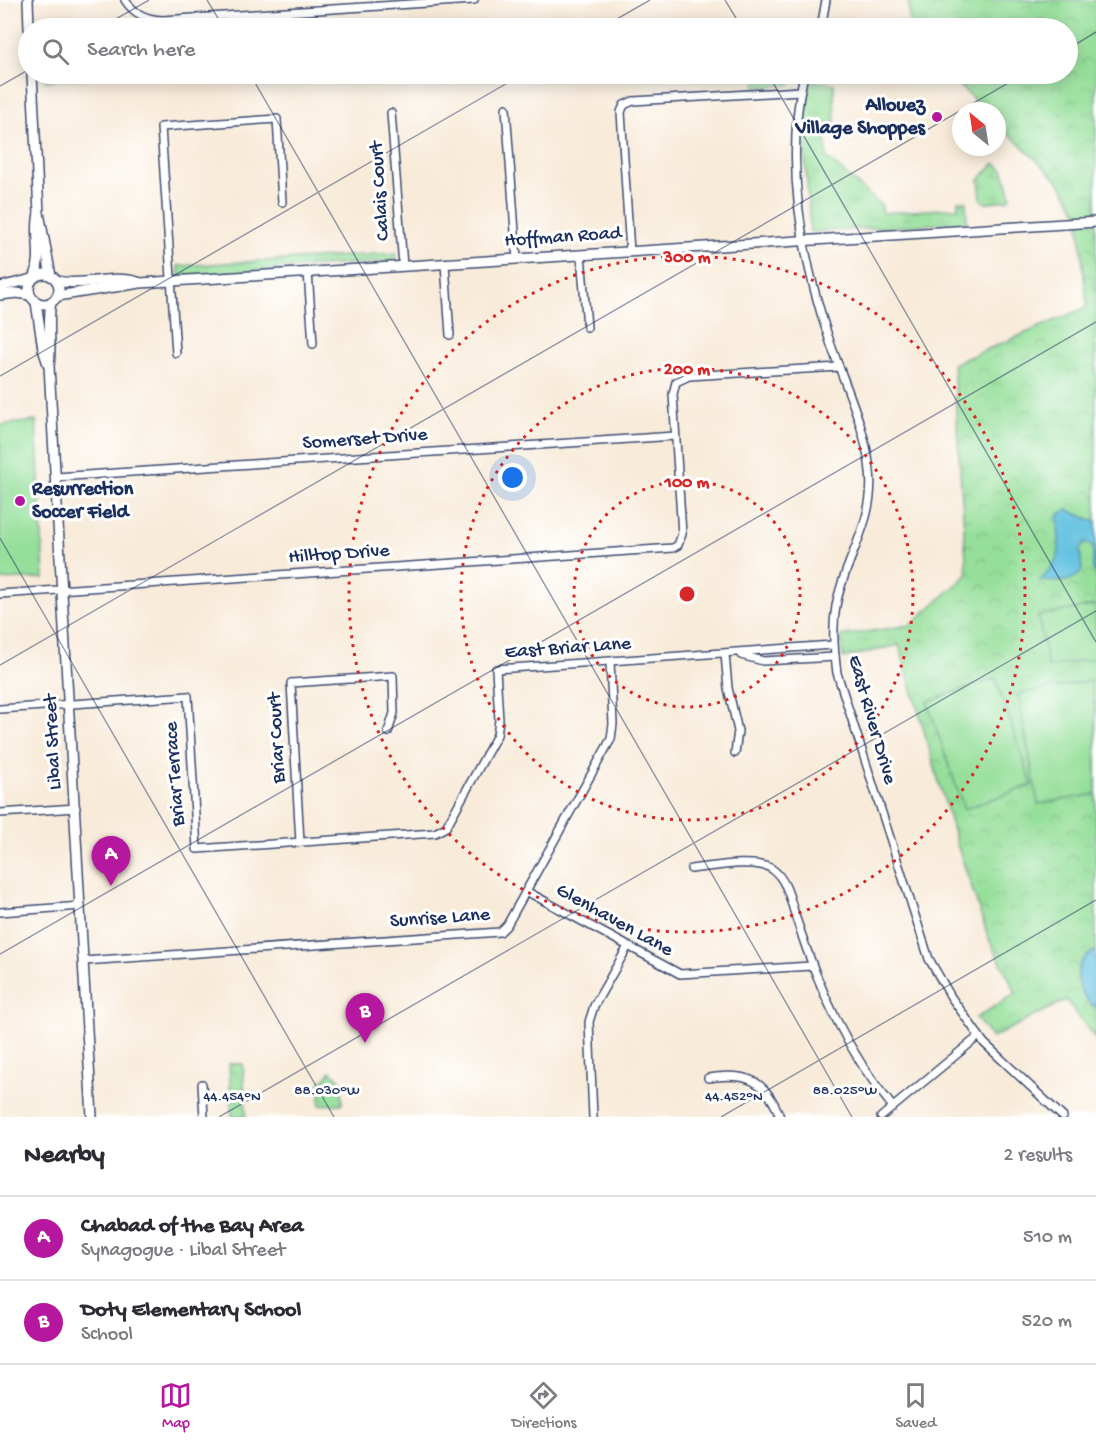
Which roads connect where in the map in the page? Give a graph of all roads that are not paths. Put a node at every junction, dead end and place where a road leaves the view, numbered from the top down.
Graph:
1 (28, 0) edge
2 (125, 0) edge
3 (474, 0) edge
4 (478, 0) edge
5 (826, 0) edge
6 (366, 4) edge
7 (29, 18) edge
8 (145, 18) edge
9 (188, 18) edge
10 (823, 18) edge
11 (33, 84) edge
12 (802, 84) edge
13 (800, 91) junction
14 (506, 108) dead end
15 (391, 113) dead end
16 (282, 202) dead end
17 (39, 213) junction
18 (1096, 222) edge
19 (803, 241) junction
20 (630, 252) junction
21 (581, 255) junction
22 (517, 259) junction
23 (445, 264) junction
24 (403, 266) junction
25 (308, 272) junction
26 (34, 278) junction
27 (54, 279) junction
28 (170, 281) junction
29 (140, 283) junction
30 (0, 287) edge
31 (0, 295) edge
32 (33, 299) junction
33 (54, 299) junction
34 (586, 327) dead end
35 (450, 335) dead end
36 (313, 344) dead end
37 (176, 353) dead end
38 (49, 366) junction
39 (839, 367) junction
40 (675, 436) junction
41 (56, 477) junction
42 (62, 590) junction
43 (0, 594) edge
44 (833, 645) junction
45 (725, 654) junction
46 (738, 654) junction
47 (835, 657) junction
48 (610, 662) junction
49 (70, 704) junction
50 (0, 709) edge
51 (388, 732) dead end
52 (735, 753) dead end
53 (76, 808) junction
54 (0, 813) edge
55 (300, 842) junction
56 (197, 849) joint
57 (691, 868) dead end
58 (526, 891) junction
59 (81, 906) junction
60 (0, 912) edge
61 (627, 948) junction
62 (84, 961) junction
63 (811, 966) junction
64 (979, 1036) junction
65 (708, 1078) dead end
66 (202, 1084) dead end
67 (893, 1107) junction
68 (92, 1117) edge
69 (204, 1117) edge
70 (593, 1117) edge
71 (780, 1117) edge
72 (881, 1117) edge
73 (1063, 1117) edge

1 - 7 street
2 - 8 street
3 - 4 street
3 - 6 street
5 - 10 street
6 - 9 street
11 - 17 street
12 - 13 street, East River Drive
13 - 19 street, East River Drive
13 - 20 street
14 - 22 street
15 - 24 street, Calais Court
16 - 28 street
17 - 26 street
17 - 27 street
18 - 19 street, Hoffman Road
19 - 20 street, Hoffman Road
19 - 39 street, East River Drive
20 - 21 street, Hoffman Road
21 - 22 street, Hoffman Road
21 - 34 street
22 - 23 street, Hoffman Road
23 - 24 street, Hoffman Road
23 - 35 street
24 - 25 street, Hoffman Road
25 - 28 street, Hoffman Road
25 - 36 street
26 - 27 street
26 - 30 street
26 - 32 street
27 - 29 street, Hoffman Road
27 - 33 street
28 - 29 street, Hoffman Road
28 - 37 street
29 - 33 street, Hoffman Road
31 - 32 street
32 - 33 street
32 - 38 street, Libal Street
33 - 38 street, Libal Street
38 - 41 street, Libal Street
39 - 40 street
39 - 44 street, East River Drive
40 - 41 street, Somerset Drive
40 - 42 street, Hilltop Drive
41 - 42 street, Libal Street
42 - 43 street, Hilltop Drive
42 - 49 street, Libal Street
44 - 46 street, East Briar Lane
44 - 47 street, East River Drive
45 - 46 street, East Briar Lane
45 - 48 street, East Briar Lane
45 - 52 street
46 - 47 street, East Briar Lane
47 - 64 street, East River Drive
48 - 55 street, East Briar Lane
48 - 58 street, Sunrise Lane
49 - 50 street
49 - 53 street, Libal Street
49 - 56 street, Briar Terrace
51 - 55 street, Briar Court
53 - 54 street
53 - 59 street, Libal Street
55 - 56 street, East Briar Lane
57 - 63 street
58 - 61 street, Glenhaven Lane
58 - 62 street, Sunrise Lane
59 - 60 street
59 - 62 street, Libal Street
61 - 63 street, Glenhaven Lane
61 - 70 street
62 - 68 street, Libal Street
63 - 67 street
64 - 67 street
64 - 73 street, East River Drive
65 - 71 street
66 - 69 street
67 - 72 street

